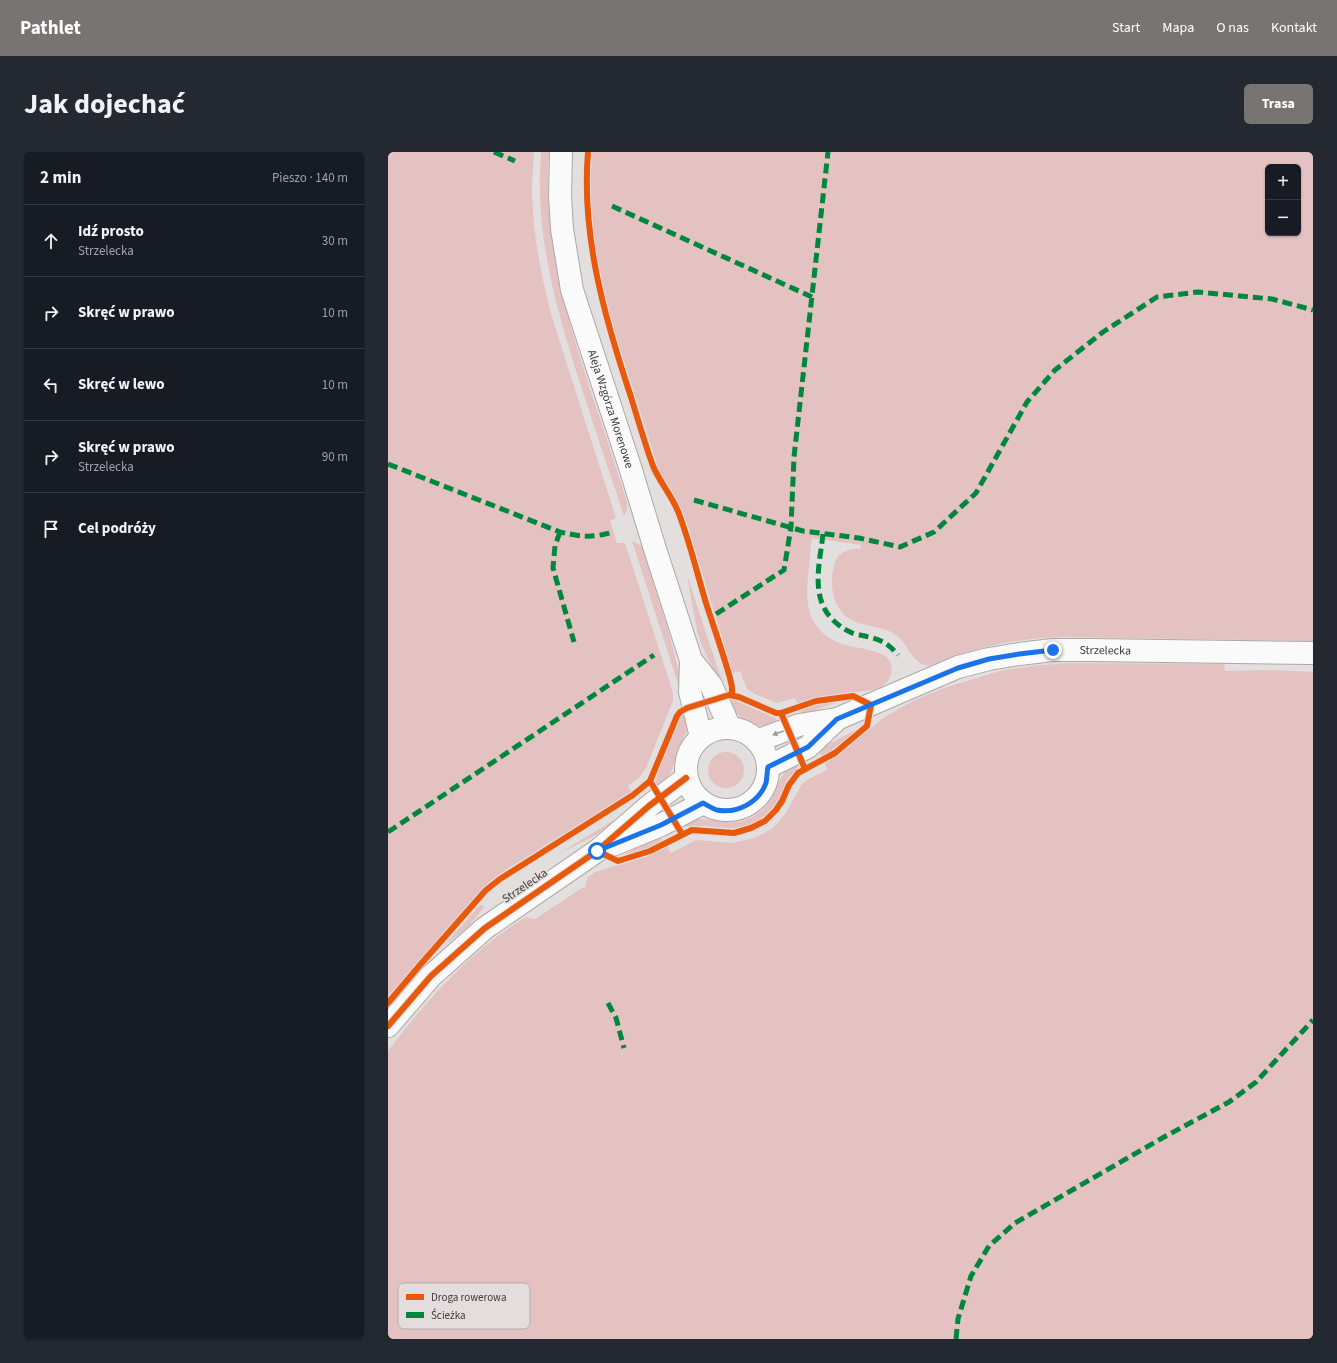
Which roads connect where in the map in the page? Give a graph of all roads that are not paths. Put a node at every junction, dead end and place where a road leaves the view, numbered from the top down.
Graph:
1 (562, 152) edge
2 (1313, 653) edge
3 (691, 660) junction
4 (837, 719) junction
5 (730, 728) junction
6 (701, 737) junction
7 (757, 741) junction
8 (768, 767) junction
9 (686, 778) junction
10 (703, 803) junction
11 (597, 851) junction
12 (388, 1026) edge

1 - 3 main road, Aleja Wzgórza Morenowe
2 - 4 main road, Strzelecka
3 - 5 main road, Aleja Wzgórza Morenowe
3 - 6 main road, Aleja Wzgórza Morenowe
4 -> 7 main road, Strzelecka
4 - 8 main road, Strzelecka
5 - 6 main road
5 - 7 main road
6 - 9 main road
7 - 8 main road
8 - 10 main road
9 - 10 main road
9 - 11 main road, Strzelecka
10 - 11 main road, Strzelecka
11 - 12 main road, Strzelecka

